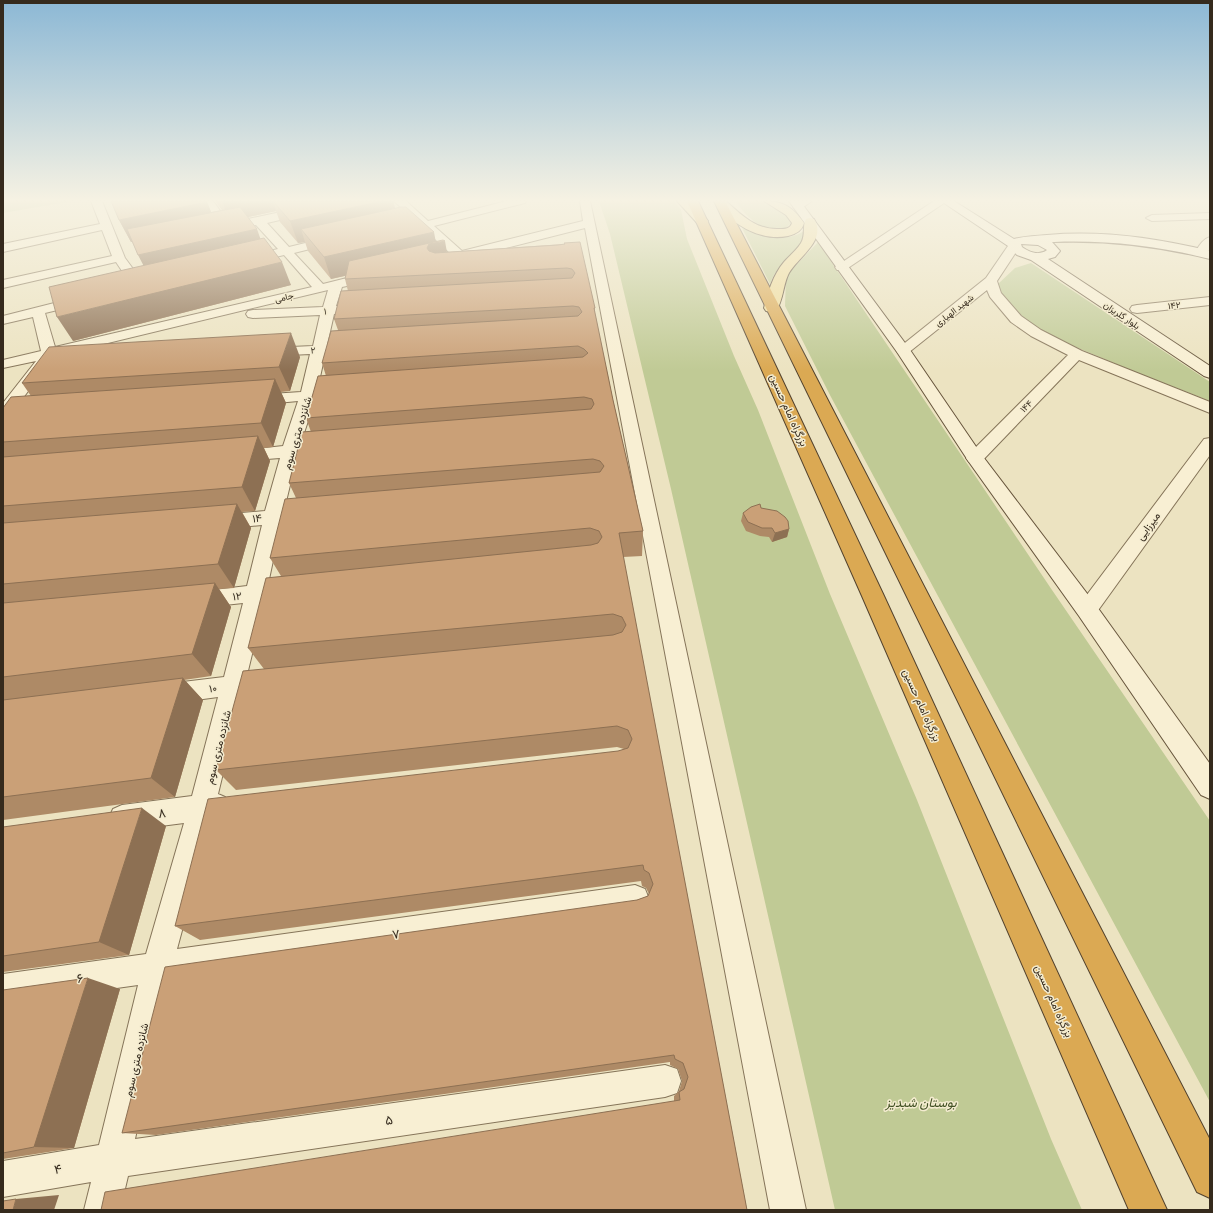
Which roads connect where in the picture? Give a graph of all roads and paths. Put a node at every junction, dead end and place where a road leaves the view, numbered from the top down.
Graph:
1 (104, 258) edge
2 (120, 258) edge
3 (259, 258) edge
4 (294, 258) edge
5 (449, 258) edge
6 (596, 258) edge
7 (718, 258) edge
8 (747, 258) edge
9 (795, 258) edge
10 (834, 258) edge
11 (857, 258) edge
12 (1006, 258) edge
13 (1036, 258) edge
14 (1063, 258) edge
15 (1171, 258) edge
16 (444, 259) edge
17 (232, 264) edge
18 (1210, 267) edge
19 (841, 268) junction
20 (360, 279) edge
21 (162, 280) edge
22 (991, 281) junction
23 (3, 284) edge
24 (139, 286) junction
25 (328, 286) junction
26 (123, 290) edge
27 (92, 297) edge
28 (1210, 301) edge
29 (771, 308) junction
30 (359, 309) edge
31 (1137, 309) junction
32 (38, 311) junction
33 (328, 311) junction
34 (202, 316) junction
35 (3, 320) edge
36 (1157, 321) dead end
37 (349, 348) edge
38 (318, 350) junction
39 (903, 350) junction
40 (255, 353) edge
41 (1077, 354) junction
42 (53, 359) junction
43 (3, 364) edge
44 (40, 366) junction
45 (3, 368) edge
46 (1210, 373) edge
47 (332, 394) edge
48 (308, 396) junction
49 (238, 401) edge
50 (1210, 408) edge
51 (3, 414) edge
52 (1210, 443) edge
53 (322, 449) edge
54 (290, 451) junction
55 (226, 457) edge
56 (975, 458) junction
57 (304, 514) edge
58 (273, 517) junction
59 (201, 523) edge
60 (288, 591) edge
61 (256, 594) junction
62 (177, 602) edge
63 (1087, 610) junction
64 (265, 682) edge
65 (233, 685) junction
66 (146, 696) edge
67 (1210, 786) edge
68 (242, 803) edge
69 (202, 807) junction
70 (103, 821) edge
71 (635, 899) edge
72 (157, 968) junction
73 (3, 989) edge
74 (664, 1081) edge
75 (114, 1160) junction
76 (3, 1179) edge
77 (1210, 1179) edge
78 (102, 1210) edge
79 (788, 1210) edge
80 (1148, 1210) edge

1 - 23 street
2 - 24 street
3 - 17 street
4 - 25 street
5 - 16 street
6 - 79 street
7 - 80 highway, بزرگراه امام حسین
8 - 29 highway
9 - 29 main road
10 - 19 main road
11 - 19 street
12 - 22 street, شهید الهیاری
13 - 46 main road, بلوار گلریزان
14 - 31 main road, بلوار گلریزان
15 - 18 main road
19 - 39 main road
20 - 25 street, جامی
21 - 24 street
22 - 39 street, شهید الهیاری
22 - 41 street
24 - 26 street
25 - 33 street, شانزده متری سوم
25 - 34 street, جامی
27 - 32 street
28 - 31 street, ۱۴۲
29 - 77 highway
30 - 33 street, ۱
31 - 36 main road, بلوار گلریزان
32 - 35 street
32 - 42 street
33 - 34 street, ۱
33 - 38 street, شانزده متری سوم
34 - 42 street, جامی
37 - 38 street, ۲
38 - 40 street, ۲
38 - 48 street, شانزده متری سوم
39 - 56 main road
41 - 50 street
41 - 56 street, ۱۴۴
42 - 43 street, جامی
42 - 44 street
44 - 45 street
44 - 51 street
47 - 48 street
48 - 49 street
48 - 54 street, شانزده متری سوم
52 - 63 street, میرزایی
53 - 54 street
54 - 55 street
54 - 58 street, شانزده متری سوم
56 - 63 main road
57 - 58 street, ۱۴
58 - 59 street, ۱۴
58 - 61 street, شانزده متری سوم
60 - 61 street, ۱۲
61 - 62 street, ۱۲
61 - 65 street, شانزده متری سوم
63 - 67 main road
64 - 65 street, ۱۰
65 - 66 street, ۱۰
65 - 69 street, شانزده متری سوم
68 - 69 street, ۸
69 - 70 street, ۸
69 - 72 street, شانزده متری سوم
71 - 72 street, ۷
72 - 73 street, ۶
72 - 75 street, شانزده متری سوم
74 - 75 street, ۵
75 - 76 street, ۴
75 - 78 street, شانزده متری سوم

